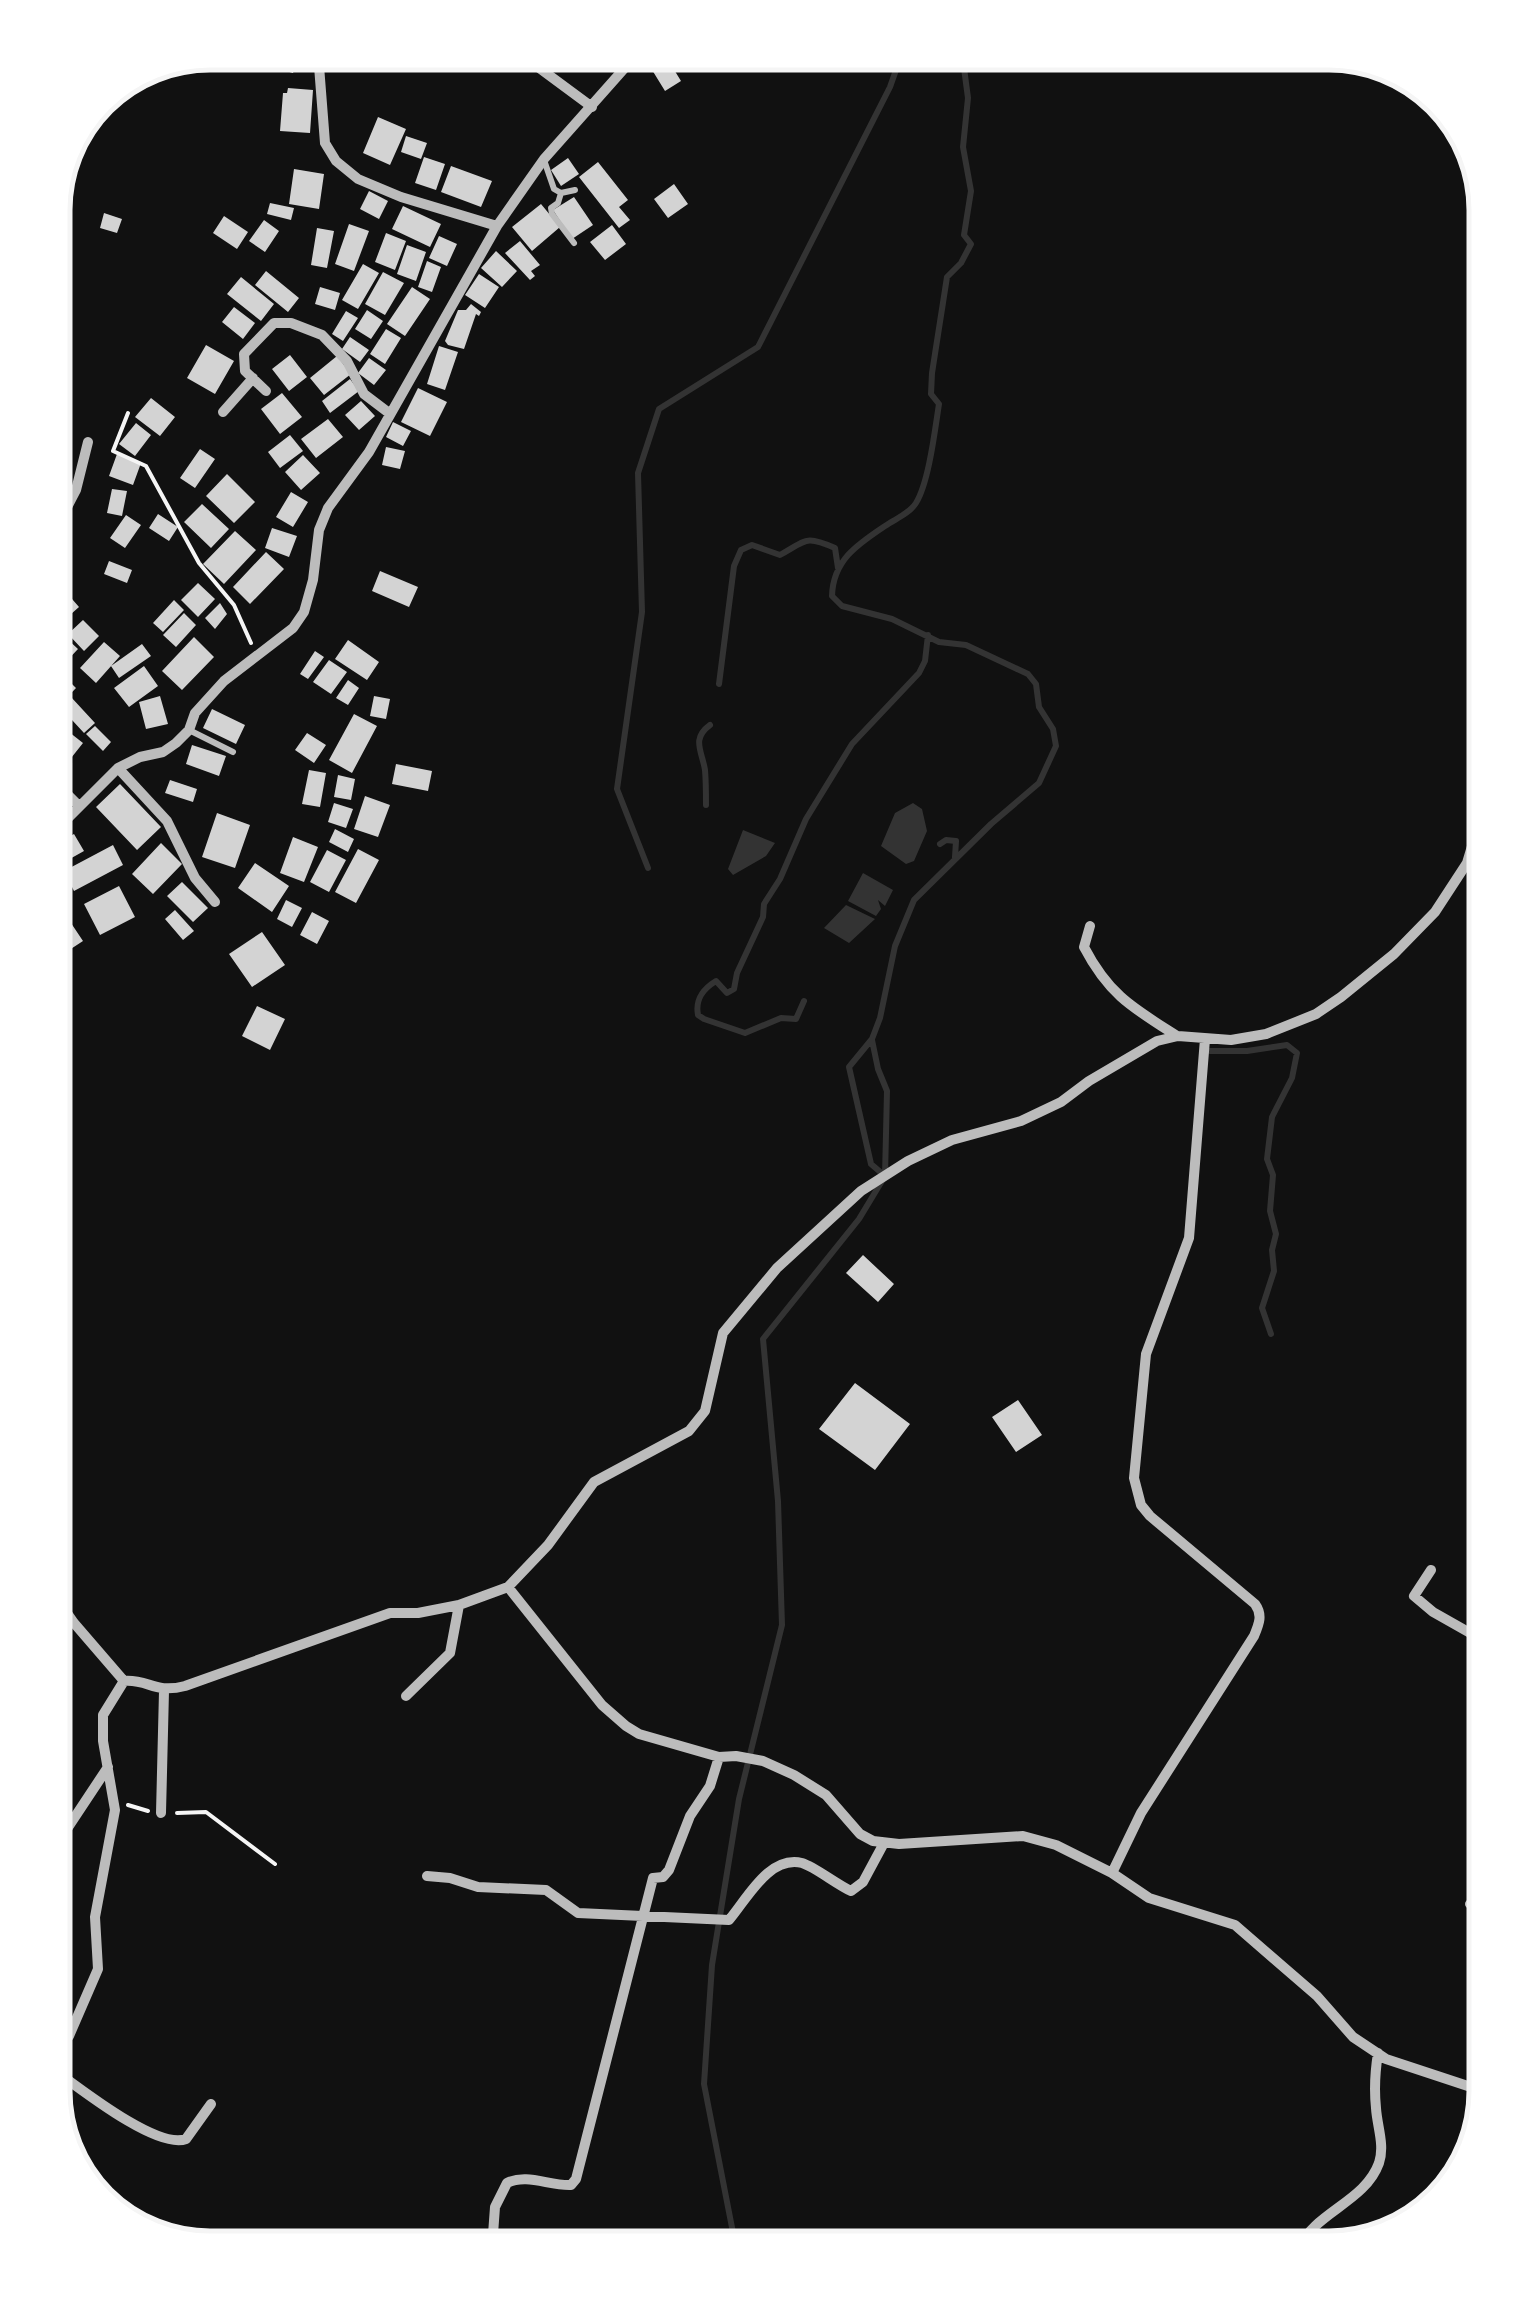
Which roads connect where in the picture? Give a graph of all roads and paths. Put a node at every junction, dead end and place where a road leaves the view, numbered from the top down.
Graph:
1 (319, 70) edge
2 (543, 70) edge
3 (623, 70) edge
4 (592, 107) junction
5 (544, 159) junction
6 (575, 190) dead end
7 (561, 192) junction
8 (497, 226) junction
9 (574, 243) dead end
10 (253, 378) junction
11 (266, 391) dead end
12 (224, 412) dead end
13 (128, 413) dead end
14 (388, 413) junction
15 (88, 442) dead end
16 (70, 501) edge
17 (255, 654) junction
18 (189, 730) junction
19 (233, 752) dead end
20 (118, 768) junction
21 (70, 797) edge
22 (78, 805) junction
23 (70, 814) edge
24 (1469, 855) edge
25 (215, 902) dead end
26 (1090, 926) dead end
27 (1178, 1036) junction
28 (1205, 1039) junction
29 (1431, 1570) dead end
30 (508, 1587) junction
31 (458, 1605) junction
32 (70, 1618) edge
33 (1469, 1633) edge
34 (124, 1680) junction
35 (164, 1690) junction
36 (406, 1696) dead end
37 (719, 1758) junction
38 (108, 1768) junction
39 (125, 1804) dead end
40 (160, 1813) junction
41 (70, 1824) edge
42 (884, 1843) junction
43 (275, 1864) dead end
44 (1112, 1873) junction
45 (427, 1876) dead end
46 (643, 1915) junction
47 (70, 2034) edge
48 (1378, 2053) junction
49 (70, 2082) edge
50 (1469, 2084) edge
51 (211, 2104) dead end
52 (493, 2231) edge
53 (1310, 2231) edge

1 - 8 street
2 - 4 street
3 - 4 street
4 - 5 street
5 - 7 lane
5 - 8 street
6 - 7 lane
7 - 9 lane
8 - 14 street
10 - 11 street
10 - 12 street
10 - 14 street
13 - 17 path
14 - 17 street
15 - 16 street
17 - 18 street
18 - 19 lane
18 - 20 street
20 - 22 street
20 - 25 street
21 - 22 street
22 - 23 street
24 - 28 street
26 - 27 street
27 - 28 street
27 - 30 street
28 - 44 street
29 - 33 street
30 - 31 street
30 - 37 street
31 - 35 street
31 - 36 street
32 - 34 street
34 - 35 street
34 - 38 street
35 - 40 street
37 - 42 street
37 - 46 street
38 - 41 street
38 - 47 street
39 - 40 path
40 - 43 path
42 - 44 street
42 - 46 street
44 - 48 street
45 - 46 street
46 - 52 street
48 - 50 street
48 - 53 street
49 - 51 street

